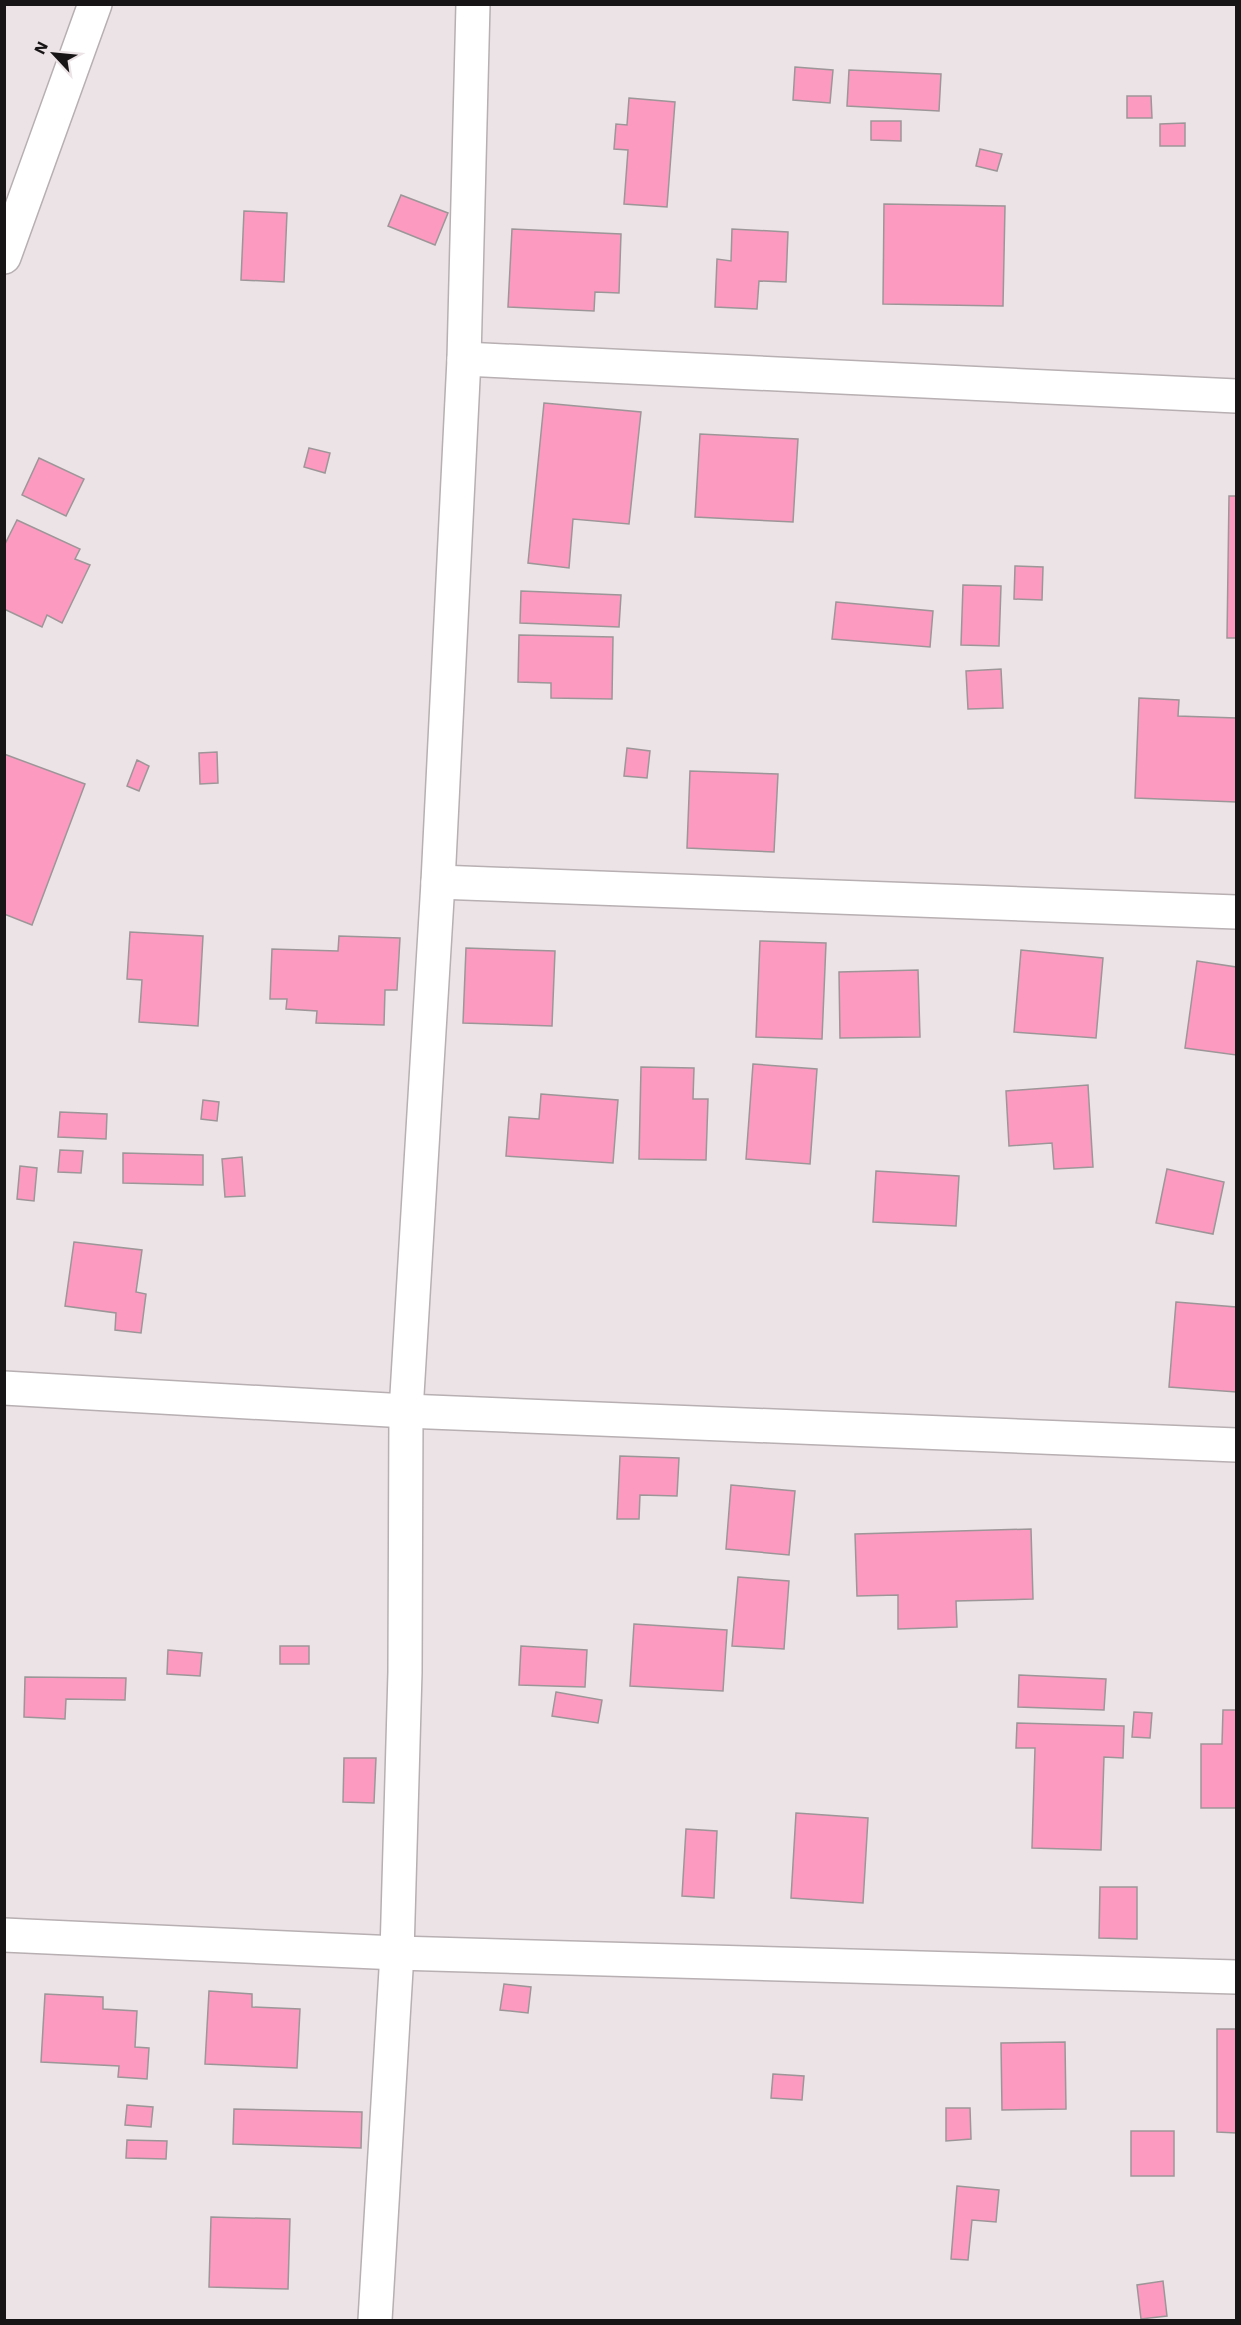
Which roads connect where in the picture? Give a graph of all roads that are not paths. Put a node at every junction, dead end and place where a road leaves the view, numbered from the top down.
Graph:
1 (95, 4) edge
2 (473, 4) edge
3 (4, 257) edge
4 (464, 359) junction
5 (1236, 396) edge
6 (438, 882) junction
7 (1236, 912) edge
8 (4, 1388) edge
9 (406, 1411) junction
10 (1236, 1445) edge
11 (4, 1935) edge
12 (397, 1953) junction
13 (1236, 1977) edge
14 (375, 2320) edge

1 - 3 street
2 - 4 street
4 - 5 street
4 - 6 street
6 - 7 street
6 - 9 street
8 - 9 street
9 - 10 street
9 - 12 street
11 - 12 street
12 - 13 street
12 - 14 street

